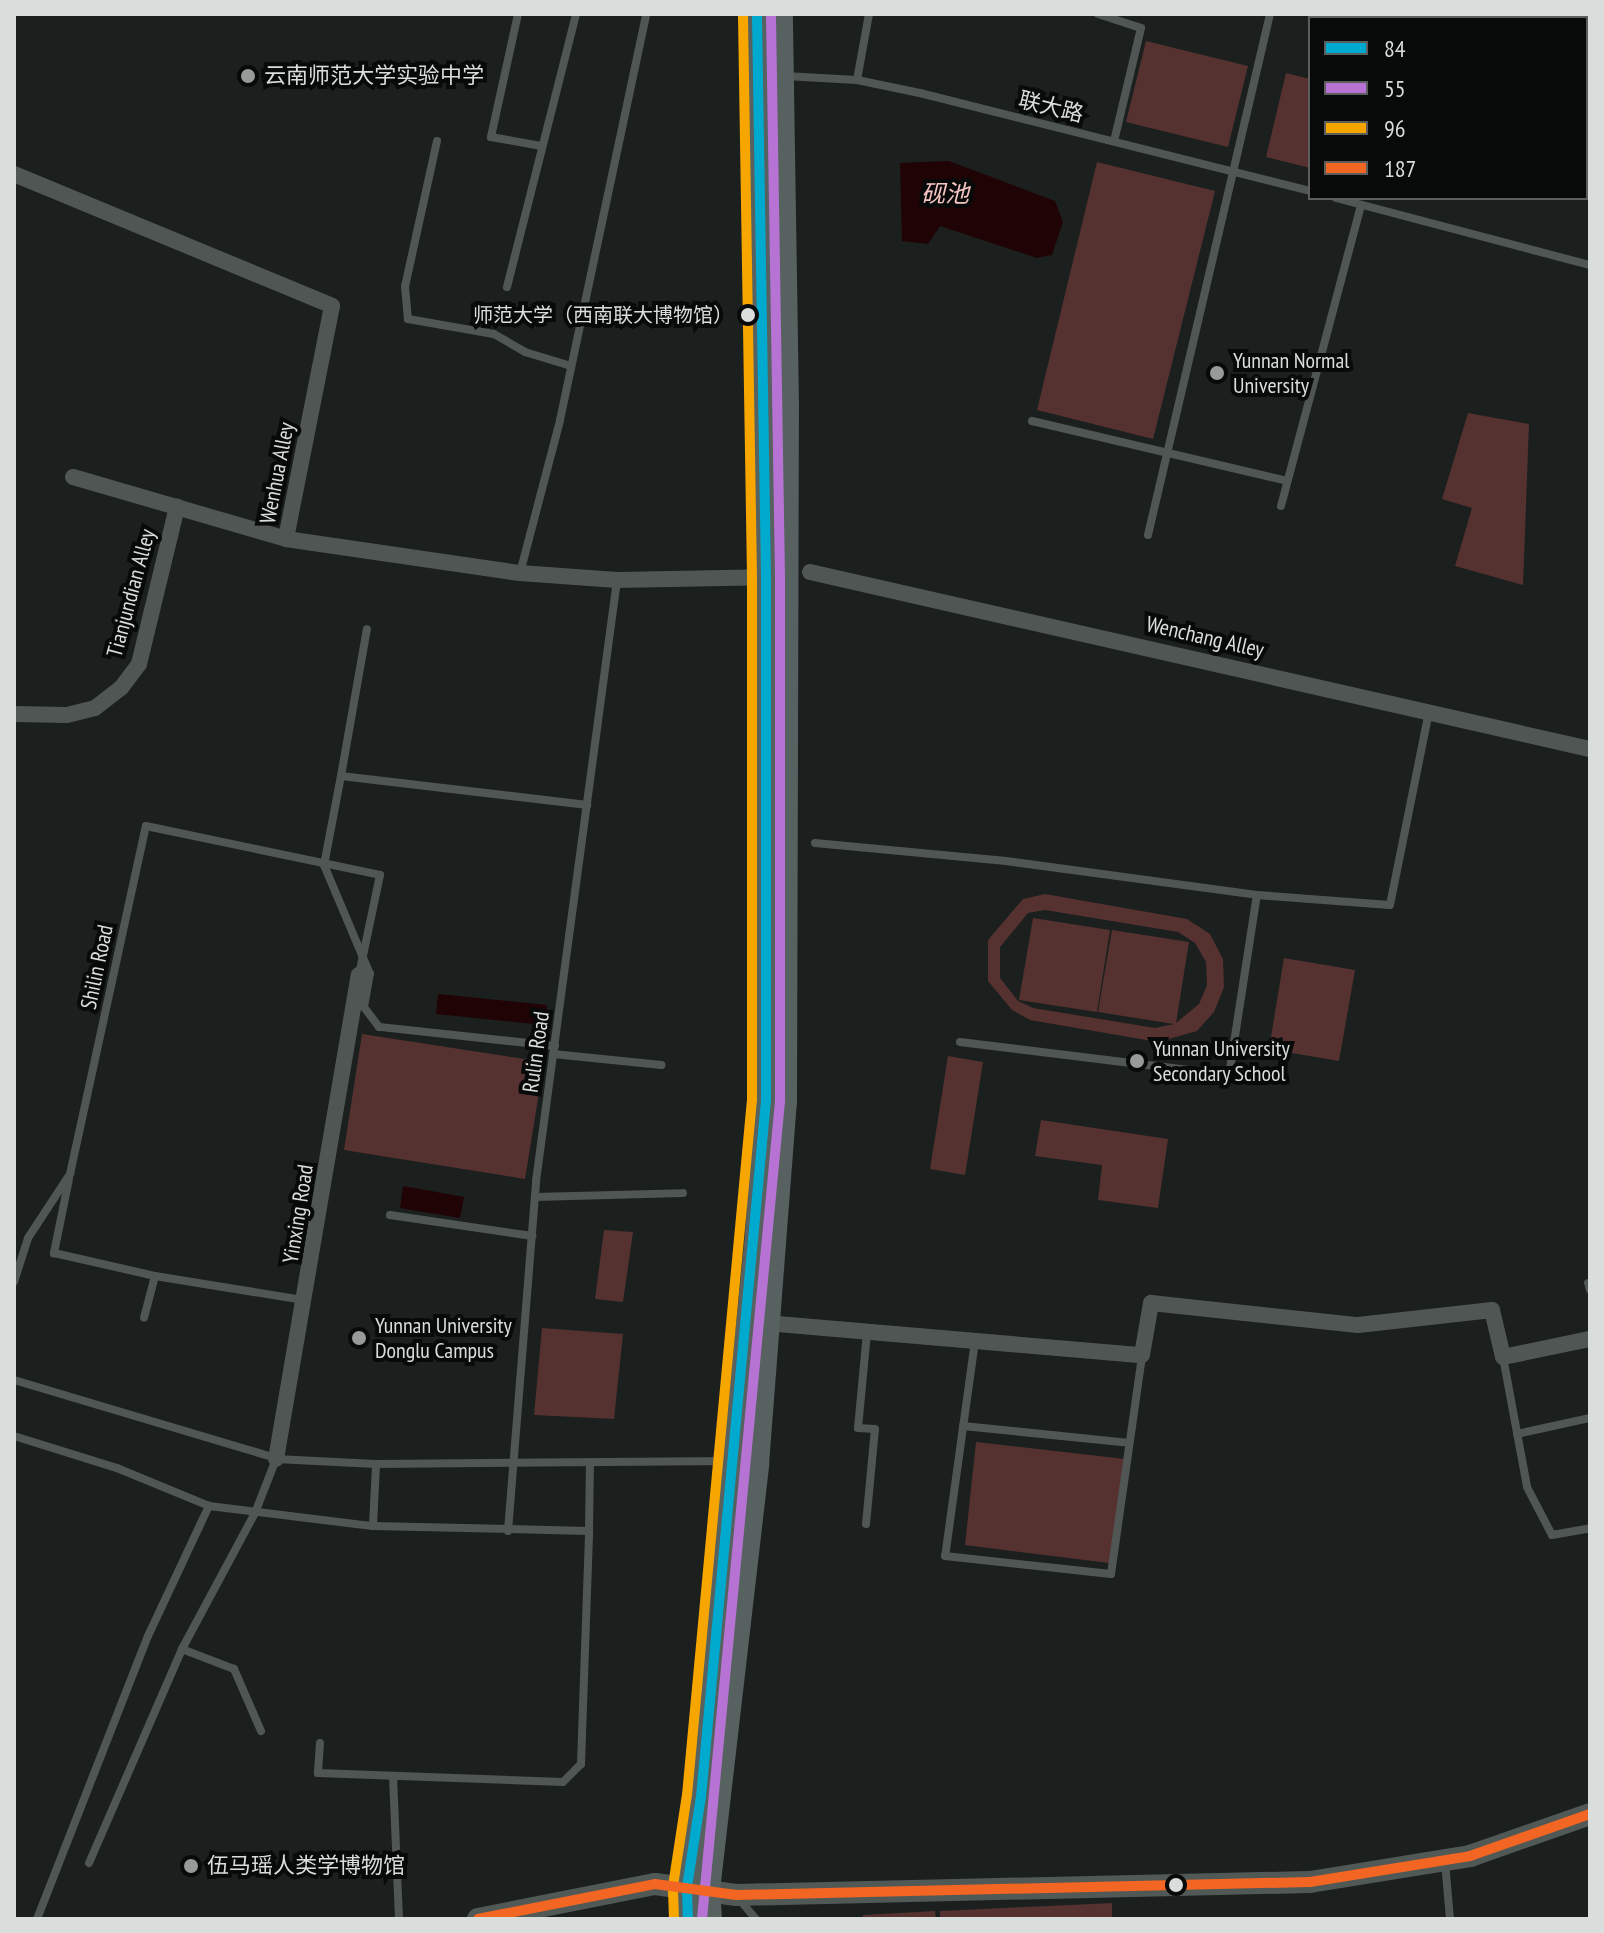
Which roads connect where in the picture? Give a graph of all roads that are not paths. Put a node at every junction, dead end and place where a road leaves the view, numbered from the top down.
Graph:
1 (518, 14) edge
2 (576, 14) edge
3 (646, 14) edge
4 (757, 14) edge
5 (781, 14) edge
6 (869, 14) edge
7 (1098, 14) edge
8 (1270, 14) edge
9 (781, 76) junction
10 (857, 80) junction
11 (437, 141) dead end
12 (1114, 141) junction
13 (541, 146) junction
14 (1236, 172) junction
15 (14, 174) edge
16 (1308, 190) edge
17 (1343, 200) edge
18 (1361, 205) junction
19 (1590, 265) edge
20 (507, 287) dead end
21 (571, 366) junction
22 (1032, 421) dead end
23 (1169, 454) junction
24 (73, 477) dead end
25 (1287, 481) junction
26 (1281, 506) dead end
27 (177, 507) junction
28 (1148, 535) dead end
29 (286, 539) junction
30 (520, 573) junction
31 (788, 575) junction
32 (617, 580) junction
33 (367, 629) dead end
34 (1429, 712) junction
35 (14, 714) edge
36 (1590, 749) edge
37 (341, 776) junction
38 (587, 805) junction
39 (815, 843) dead end
40 (324, 865) junction
41 (1257, 895) junction
42 (361, 967) junction
43 (960, 1042) dead end
44 (554, 1050) junction
45 (661, 1065) dead end
46 (70, 1174) junction
47 (683, 1193) dead end
48 (535, 1197) junction
49 (390, 1215) dead end
50 (532, 1236) junction
51 (17, 1268) edge
52 (155, 1276) junction
53 (14, 1282) edge
54 (307, 1301) junction
55 (144, 1318) dead end
56 (766, 1323) junction
57 (867, 1333) junction
58 (1590, 1339) edge
59 (975, 1341) junction
60 (1142, 1355) junction
61 (1503, 1357) junction
62 (14, 1380) edge
63 (1590, 1418) edge
64 (963, 1426) junction
65 (1517, 1434) junction
66 (14, 1436) edge
67 (1129, 1443) junction
68 (276, 1459) junction
69 (514, 1461) junction
70 (745, 1462) junction
71 (590, 1463) junction
72 (376, 1464) junction
73 (209, 1506) junction
74 (255, 1513) junction
75 (866, 1524) dead end
76 (373, 1526) junction
77 (1590, 1528) edge
78 (508, 1531) junction
79 (589, 1531) junction
80 (182, 1649) junction
81 (261, 1731) dead end
82 (320, 1743) dead end
83 (393, 1776) junction
84 (1590, 1814) edge
85 (1445, 1861) junction
86 (89, 1863) dead end
87 (697, 1888) junction
88 (736, 1895) junction
89 (37, 1919) edge
90 (399, 1919) edge
91 (478, 1919) edge
92 (688, 1919) edge
93 (710, 1919) edge
94 (756, 1919) edge
95 (1450, 1919) edge

1 - 13 lane
2 - 13 lane
3 - 21 lane
4 - 31 main road
5 - 9 main road
6 - 10 lane
7 - 12 lane
8 - 14 lane
9 - 10 lane, 联大路
9 - 31 main road
10 - 12 lane, 联大路
11 - 21 lane
12 - 14 lane, 联大路
13 - 20 lane
14 - 16 lane, 联大路
14 - 23 lane
15 - 29 street, Wenhua Alley
17 - 18 lane
18 - 19 lane
18 - 25 lane
21 - 30 lane
22 - 23 lane
23 - 25 lane
23 - 28 lane
24 - 27 street
25 - 26 lane
27 - 29 street, Tianjundian Alley
27 - 35 street, Tianjundian Alley
29 - 30 street, Wenhua Alley
30 - 32 street, Wenhua Alley
31 - 32 street, Wenhua Alley
31 - 34 street, Wenchang Alley
31 - 56 main road
31 - 70 main road
32 - 38 lane, Rulin Road
33 - 37 lane
34 - 36 street, Wenchang Alley
34 - 41 lane
37 - 38 lane
37 - 40 lane
38 - 44 lane, Rulin Road
39 - 41 lane
40 - 42 lane
40 - 42 lane
40 - 46 lane, Shilin Road
41 - 43 lane
42 - 44 lane
42 - 54 street, Yinxing Road
44 - 45 lane
44 - 48 lane, Rulin Road
46 - 51 lane, Shilin Road
46 - 52 lane
47 - 48 lane
48 - 50 lane, Rulin Road
49 - 50 lane
50 - 69 lane, Rulin Road
51 - 53 lane, Shilin Road
52 - 54 lane
52 - 55 lane
54 - 68 street, Yinxing Road
56 - 57 street
56 - 70 main road
57 - 59 street
57 - 75 lane
58 - 61 street
59 - 60 street
59 - 64 lane
60 - 61 street
60 - 67 lane
61 - 65 lane
62 - 68 lane
63 - 65 lane
64 - 67 lane
64 - 67 lane
65 - 77 lane
66 - 73 lane
68 - 72 lane
68 - 74 lane
69 - 71 lane
69 - 72 lane
69 - 78 lane, Rulin Road
70 - 71 lane
70 - 87 main road
71 - 79 lane
72 - 76 lane
73 - 74 lane
73 - 89 lane
74 - 76 lane
74 - 80 lane
76 - 78 lane
78 - 79 lane
79 - 83 lane
80 - 81 lane
80 - 86 lane
82 - 83 lane
83 - 90 lane
84 - 85 main road
85 - 88 main road
85 - 95 lane
87 - 88 main road
87 - 91 main road
87 - 92 main road
87 - 93 main road
88 - 94 lane

